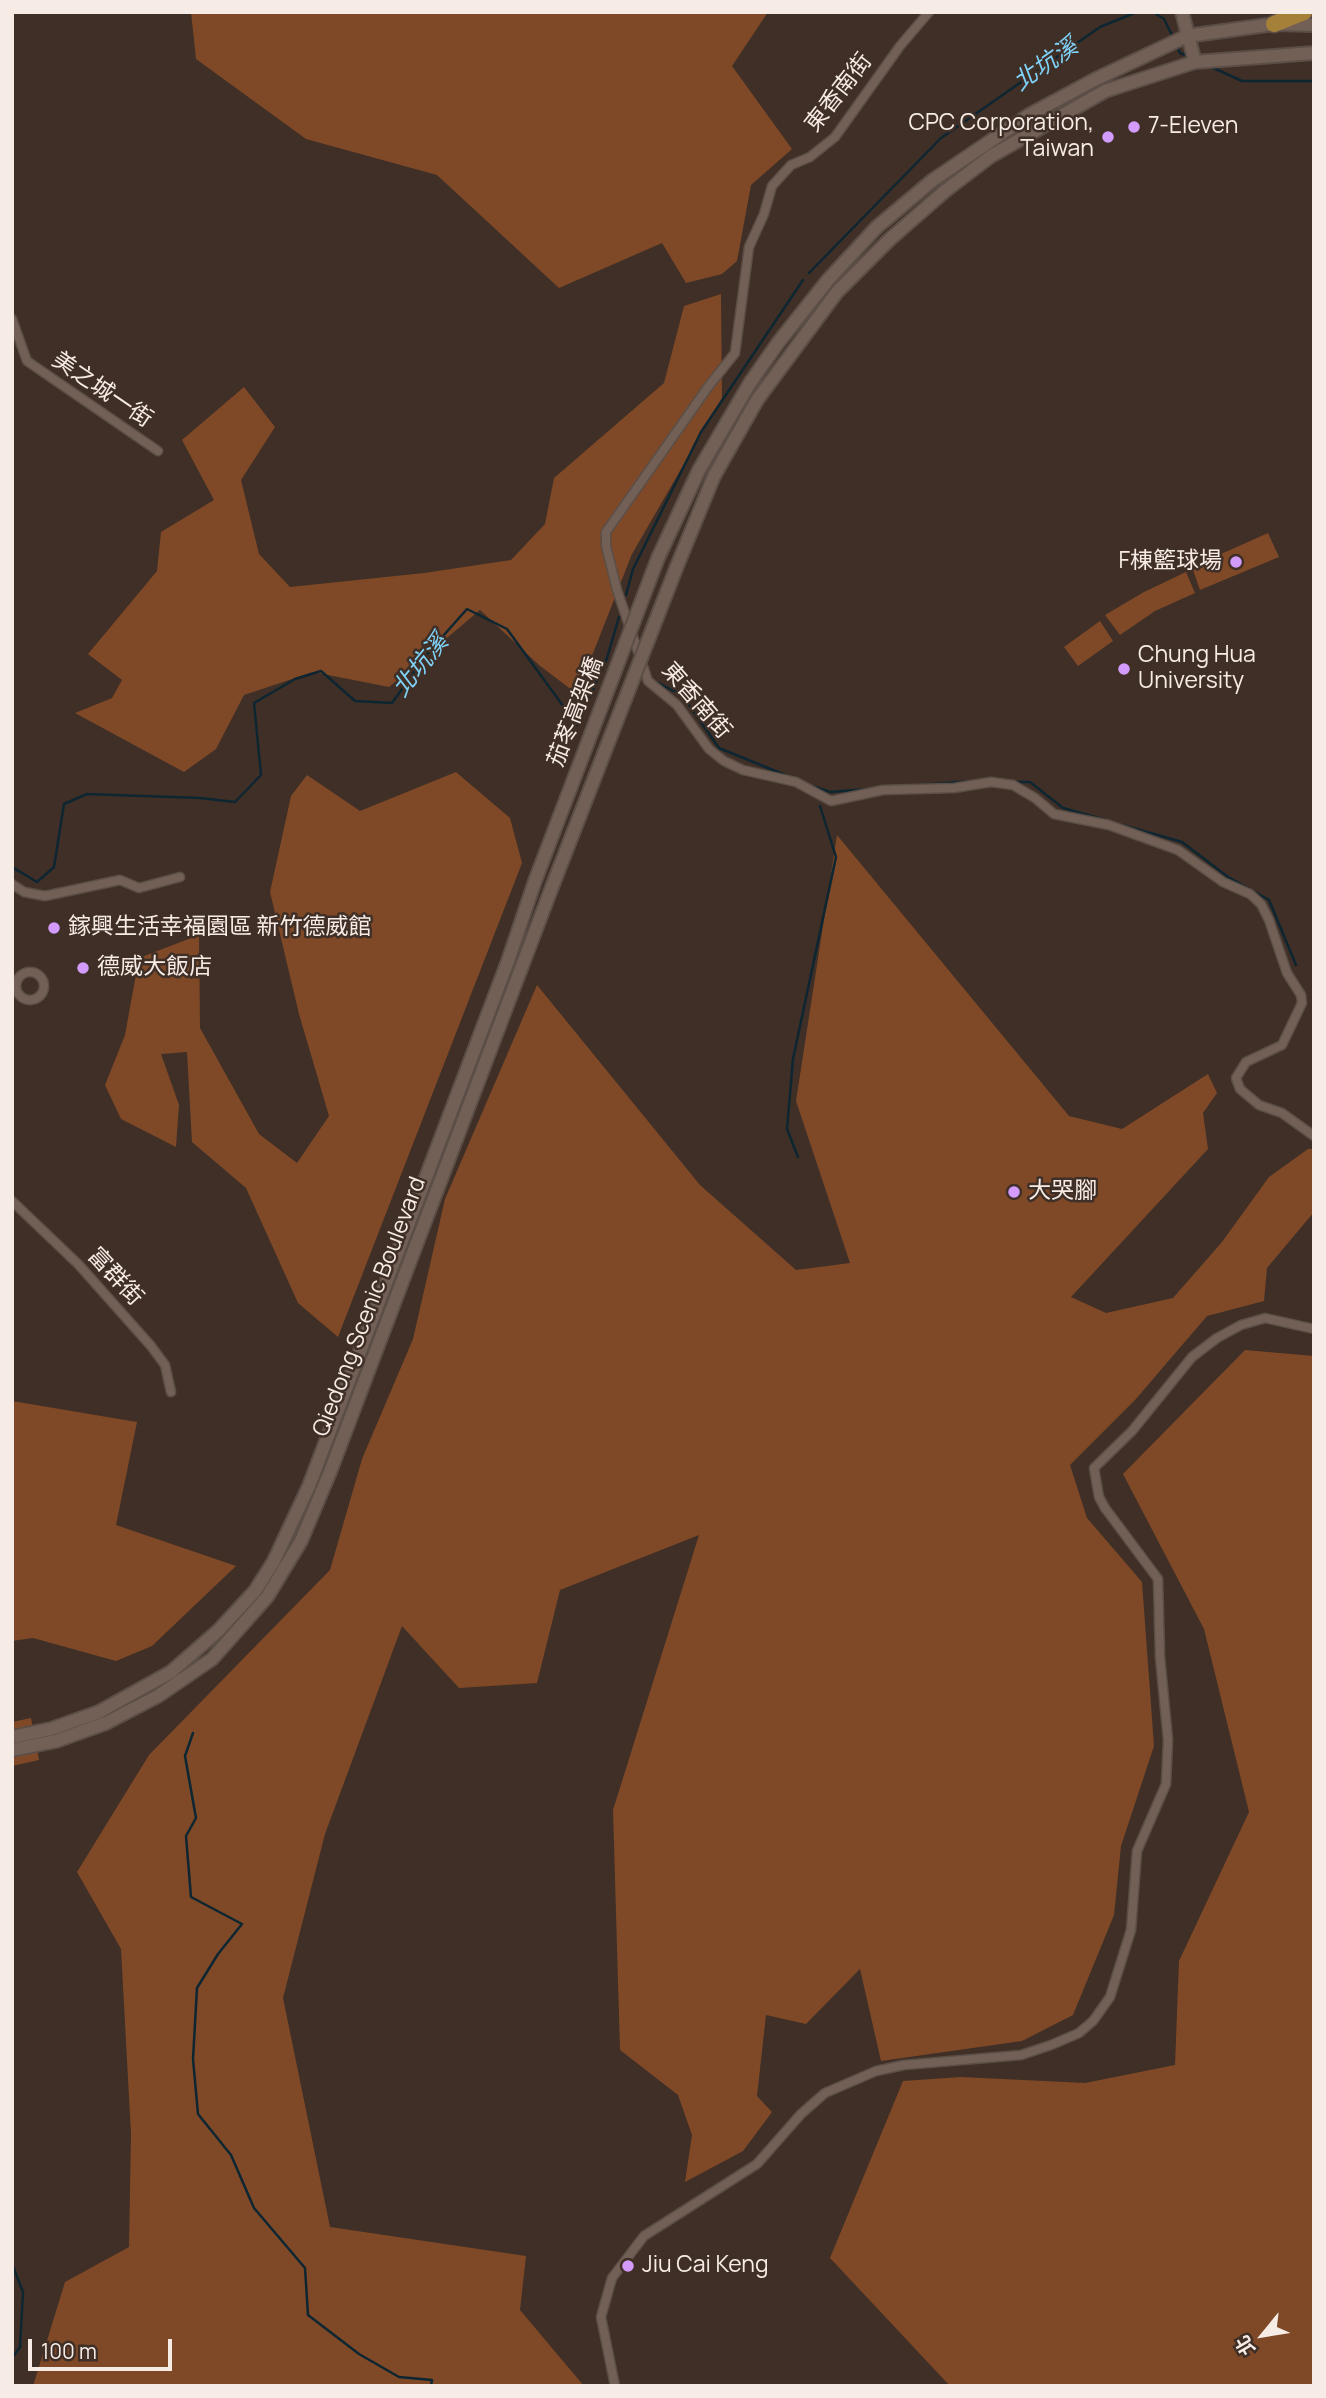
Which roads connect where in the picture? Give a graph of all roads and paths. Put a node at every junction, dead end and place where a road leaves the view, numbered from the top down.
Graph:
1 (929, 12) edge
2 (1182, 12) edge
3 (1304, 12) edge
4 (1274, 24) junction
5 (1314, 24) edge
6 (1187, 36) junction
7 (1314, 53) edge
8 (1195, 62) junction
9 (12, 318) edge
10 (158, 451) dead end
11 (180, 877) dead end
12 (535, 881) joint
13 (12, 884) edge
14 (552, 887) joint
15 (1314, 1136) edge
16 (12, 1201) edge
17 (1314, 1329) edge
18 (171, 1392) dead end
19 (12, 1737) edge
20 (12, 1750) edge
21 (615, 2386) edge

1 - 15 street, 東香南街
2 - 6 street
3 - 4 highway
4 - 5 street
4 - 6 street
6 - 8 street
6 - 12 street, 茄苳高架橋, bridge
7 - 8 street
8 - 14 street, 茄苳高架橋, bridge
9 - 10 street, 美之城一街
11 - 13 street
12 - 19 street, Qiedong Scenic Boulevard
14 - 20 street, Qiedong Scenic Boulevard
16 - 18 street, 富群街
17 - 21 street

